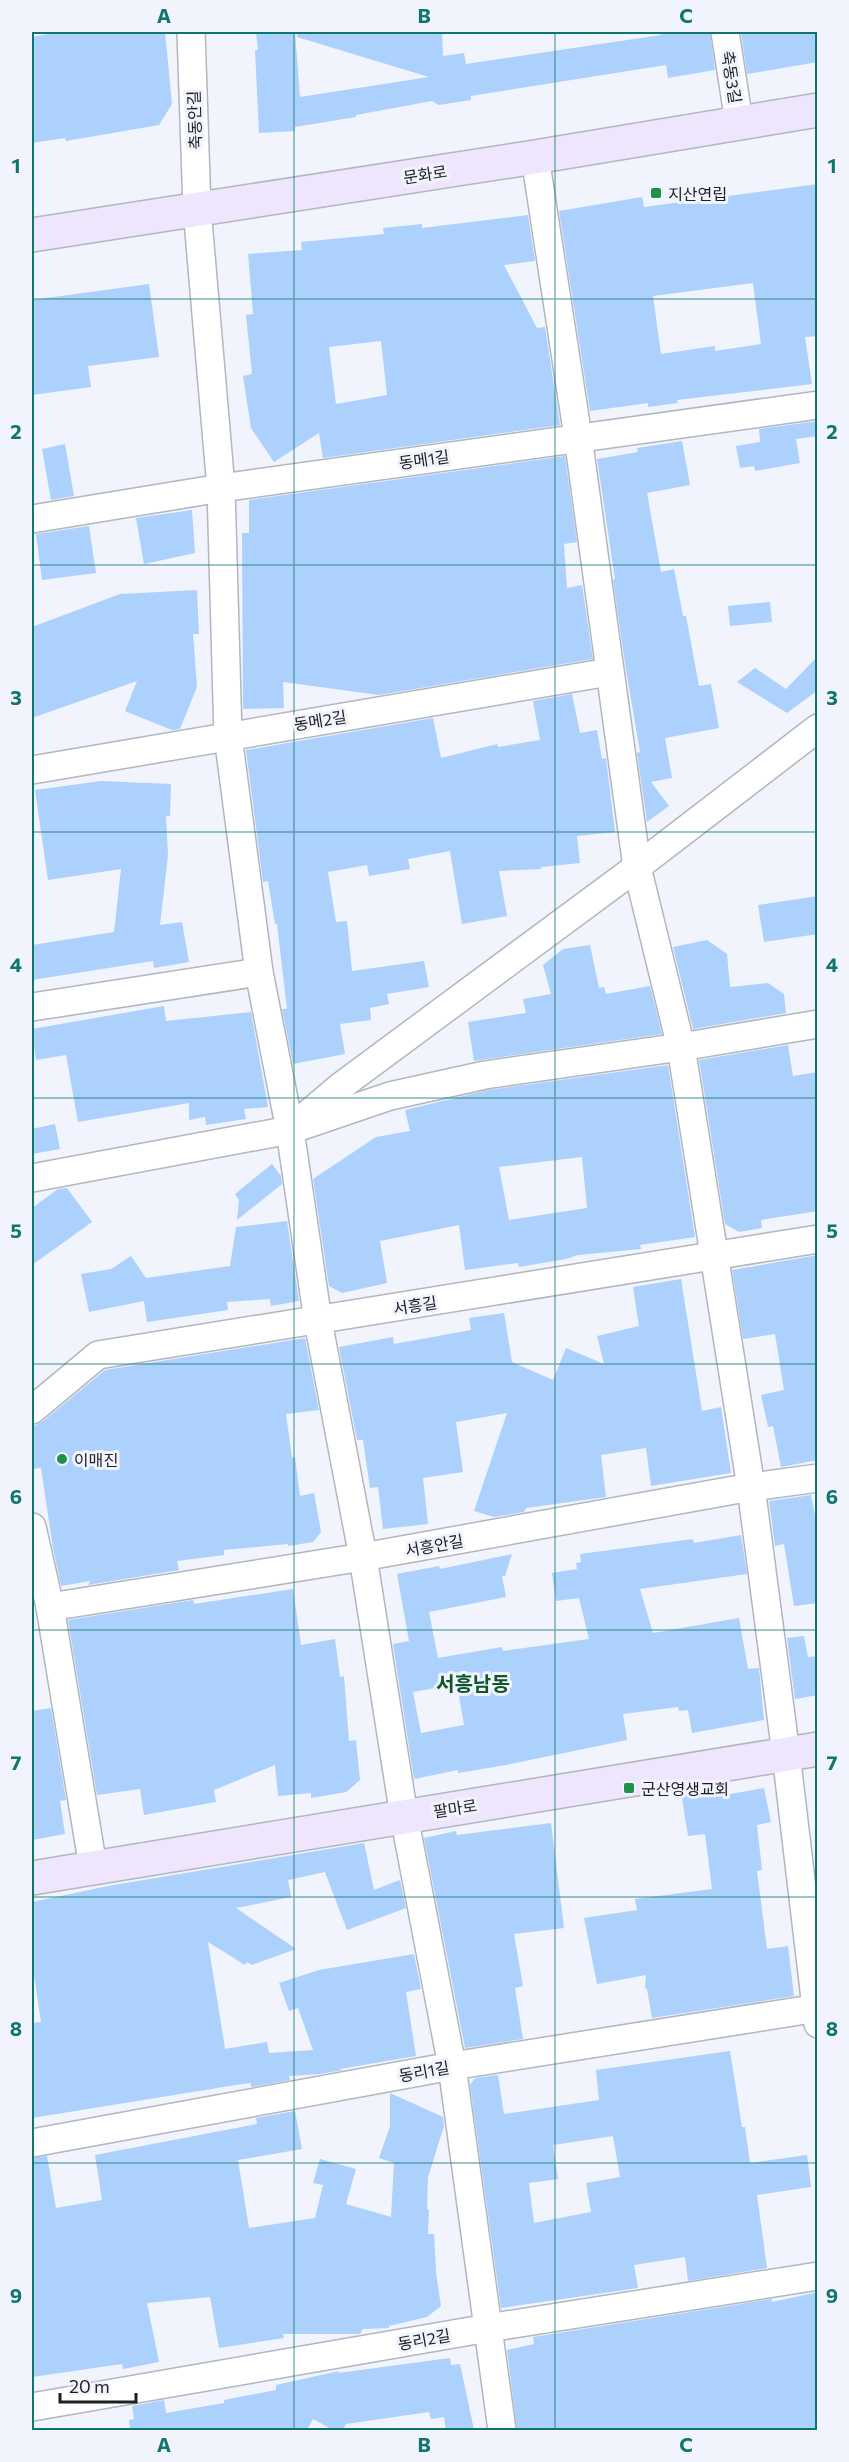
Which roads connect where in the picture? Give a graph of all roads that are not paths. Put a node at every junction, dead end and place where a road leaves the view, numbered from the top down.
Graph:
1 (191, 32) edge
2 (725, 32) edge
3 (818, 110) edge
4 (739, 122) junction
5 (535, 157) junction
6 (197, 209) junction
7 (32, 235) edge
8 (818, 405) edge
9 (578, 437) junction
10 (221, 488) junction
11 (32, 519) edge
12 (609, 672) junction
13 (818, 728) edge
14 (228, 736) junction
15 (32, 770) edge
16 (637, 867) junction
17 (259, 972) junction
18 (32, 1007) edge
19 (818, 1024) edge
20 (681, 1047) junction
21 (290, 1130) junction
22 (32, 1178) edge
23 (818, 1239) edge
24 (713, 1257) junction
25 (318, 1321) junction
26 (32, 1410) edge
27 (818, 1478) edge
28 (751, 1487) junction
29 (32, 1527) edge
30 (363, 1557) junction
31 (50, 1607) junction
32 (802, 1751) edge
33 (404, 1816) junction
34 (93, 1866) junction
35 (32, 1878) edge
36 (817, 2013) edge
37 (452, 2066) junction
38 (32, 2143) edge
39 (818, 2276) edge
40 (488, 2328) junction
41 (32, 2407) edge
42 (502, 2430) edge

1 - 6 street, 축동안길
2 - 4 street, 축동3길
3 - 4 street, 문화로
4 - 5 street, 문화로
5 - 6 street, 문화로
5 - 9 street
6 - 7 street, 문화로
6 - 10 street, 축동안길
8 - 9 street, 동메1길
9 - 10 street, 동메1길
9 - 12 street
10 - 11 street, 동메1길
10 - 14 street, 축동안길
12 - 14 street, 동메2길
12 - 16 street
13 - 16 street
14 - 15 street, 동메2길
14 - 17 street, 축동안길
16 - 20 street
16 - 21 street
17 - 18 street
17 - 21 street, 축동안길
19 - 20 street
20 - 21 street
20 - 24 street
21 - 22 street
21 - 25 street, 축동안길
23 - 24 street, 서흥길
24 - 25 street, 서흥길
24 - 28 street
25 - 26 street, 서흥길
25 - 30 street, 축동안길
27 - 28 street, 서흥안길
28 - 30 street, 서흥안길
28 - 32 street
29 - 31 street
30 - 31 street, 서흥안길
30 - 33 street, 축동안길
31 - 34 street
32 - 33 street, 팔마로
32 - 36 street
33 - 34 street, 팔마로
33 - 37 street, 축동안길
34 - 35 street, 팔마로
36 - 37 street, 동리1길
37 - 38 street, 동리1길
37 - 40 street, 축동안길
39 - 40 street, 동리2길
40 - 41 street, 동리2길
40 - 42 street, 축동안길

